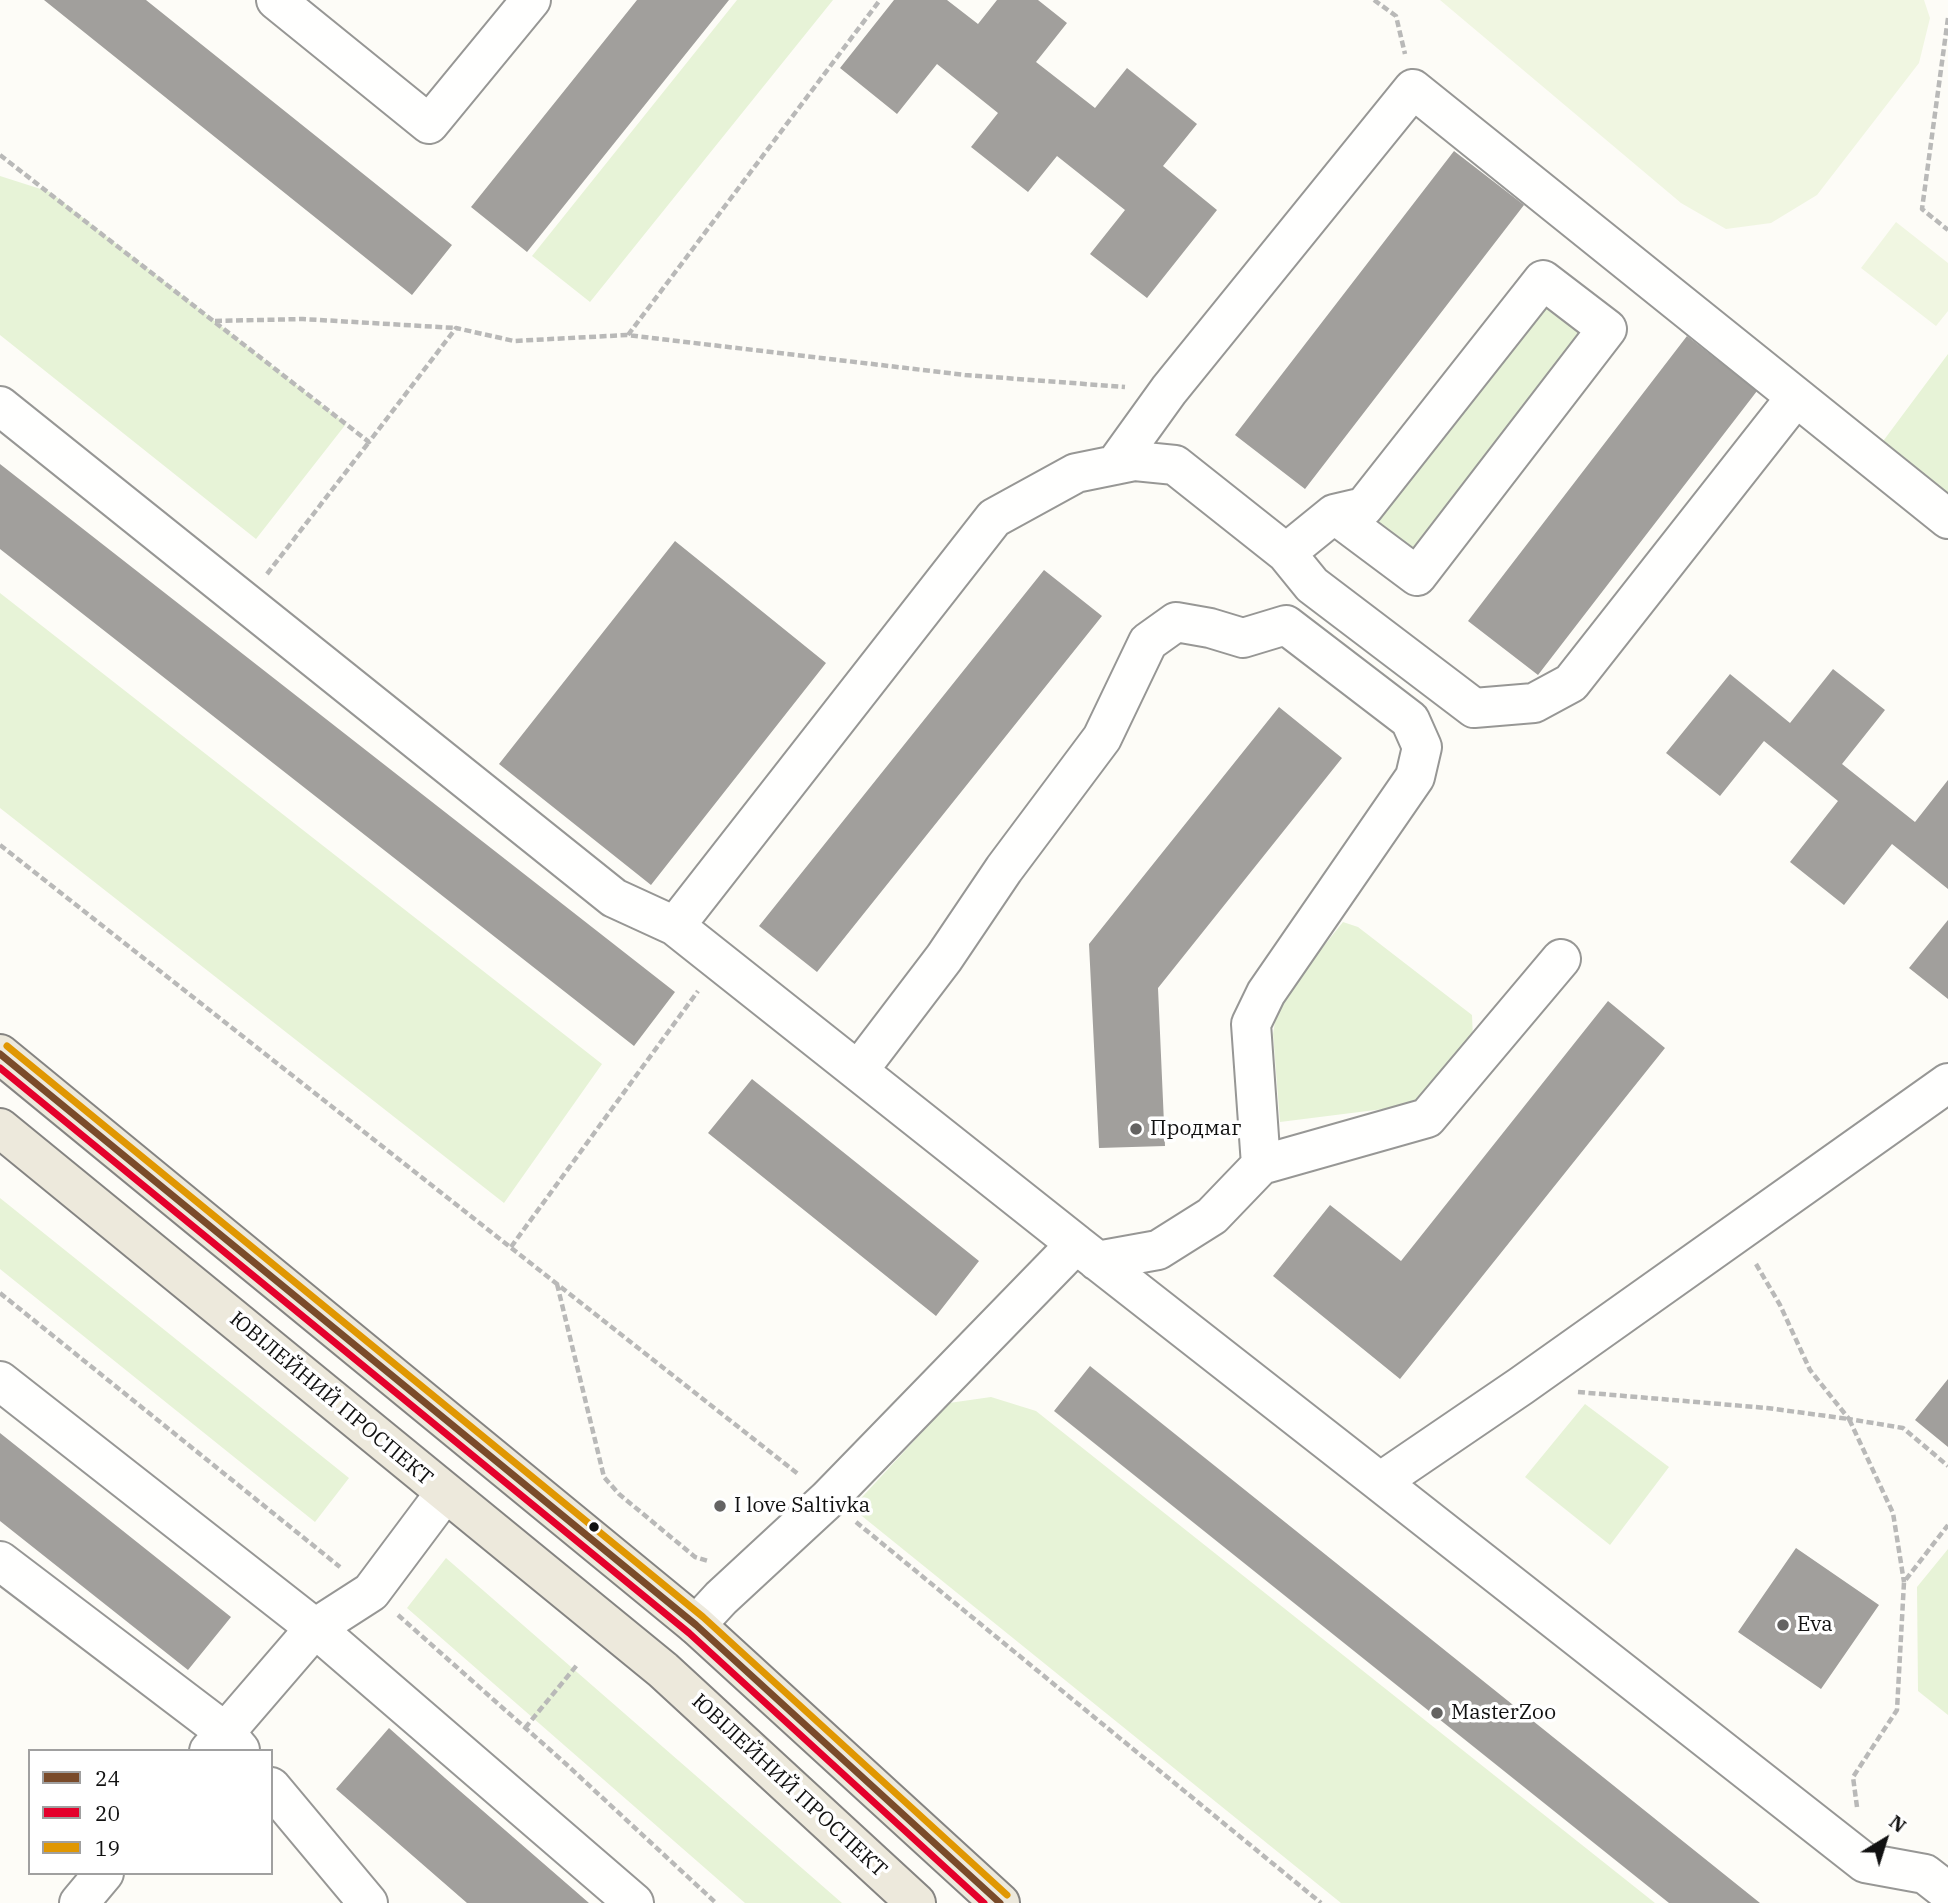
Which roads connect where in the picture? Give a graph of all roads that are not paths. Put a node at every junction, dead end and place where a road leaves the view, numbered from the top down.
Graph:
1 (276, 0) edge
2 (531, 0) edge
3 (1796, 397) junction
4 (0, 406) edge
5 (1115, 465) junction
6 (1334, 513) junction
7 (1948, 519) edge
8 (1286, 553) junction
9 (675, 926) junction
10 (1561, 959) dead end
11 (0, 1054) edge
12 (858, 1071) junction
13 (1944, 1091) edge
14 (0, 1128) edge
15 (1261, 1165) junction
16 (1086, 1252) junction
17 (281, 1284) junction
18 (246, 1328) junction
19 (0, 1381) edge
20 (1380, 1482) junction
21 (445, 1493) junction
22 (0, 1561) edge
23 (696, 1625) junction
24 (315, 1628) junction
25 (663, 1670) junction
26 (225, 1744) edge
27 (273, 1789) edge
28 (102, 1875) edge
29 (1948, 1892) edge
30 (79, 1903) edge
31 (368, 1903) edge
32 (634, 1903) edge
33 (916, 1903) edge
34 (1000, 1903) edge

1 - 2 lane
3 - 5 lane
3 - 7 lane
3 - 8 lane
4 - 9 lane
5 - 8 lane
5 - 9 lane
6 - 6 lane
6 - 8 lane
9 - 12 lane
10 - 15 lane
11 - 17 main road
12 - 15 lane
12 - 16 lane
13 - 20 lane
14 - 18 main road, ЮВІЛЕЙНИЙ ПРОСПЕКТ
15 - 16 lane
16 - 20 lane
16 - 23 lane
17 - 18 main road
17 - 23 main road
18 - 21 main road, ЮВІЛЕЙНИЙ ПРОСПЕКТ
19 - 24 lane
20 - 29 lane
21 - 24 lane
21 - 25 main road, ЮВІЛЕЙНИЙ ПРОСПЕКТ
22 - 26 lane
23 - 25 main road
23 - 34 main road
24 - 26 lane
24 - 32 lane
25 - 33 main road, ЮВІЛЕЙНИЙ ПРОСПЕКТ
27 - 31 lane
28 - 30 lane

